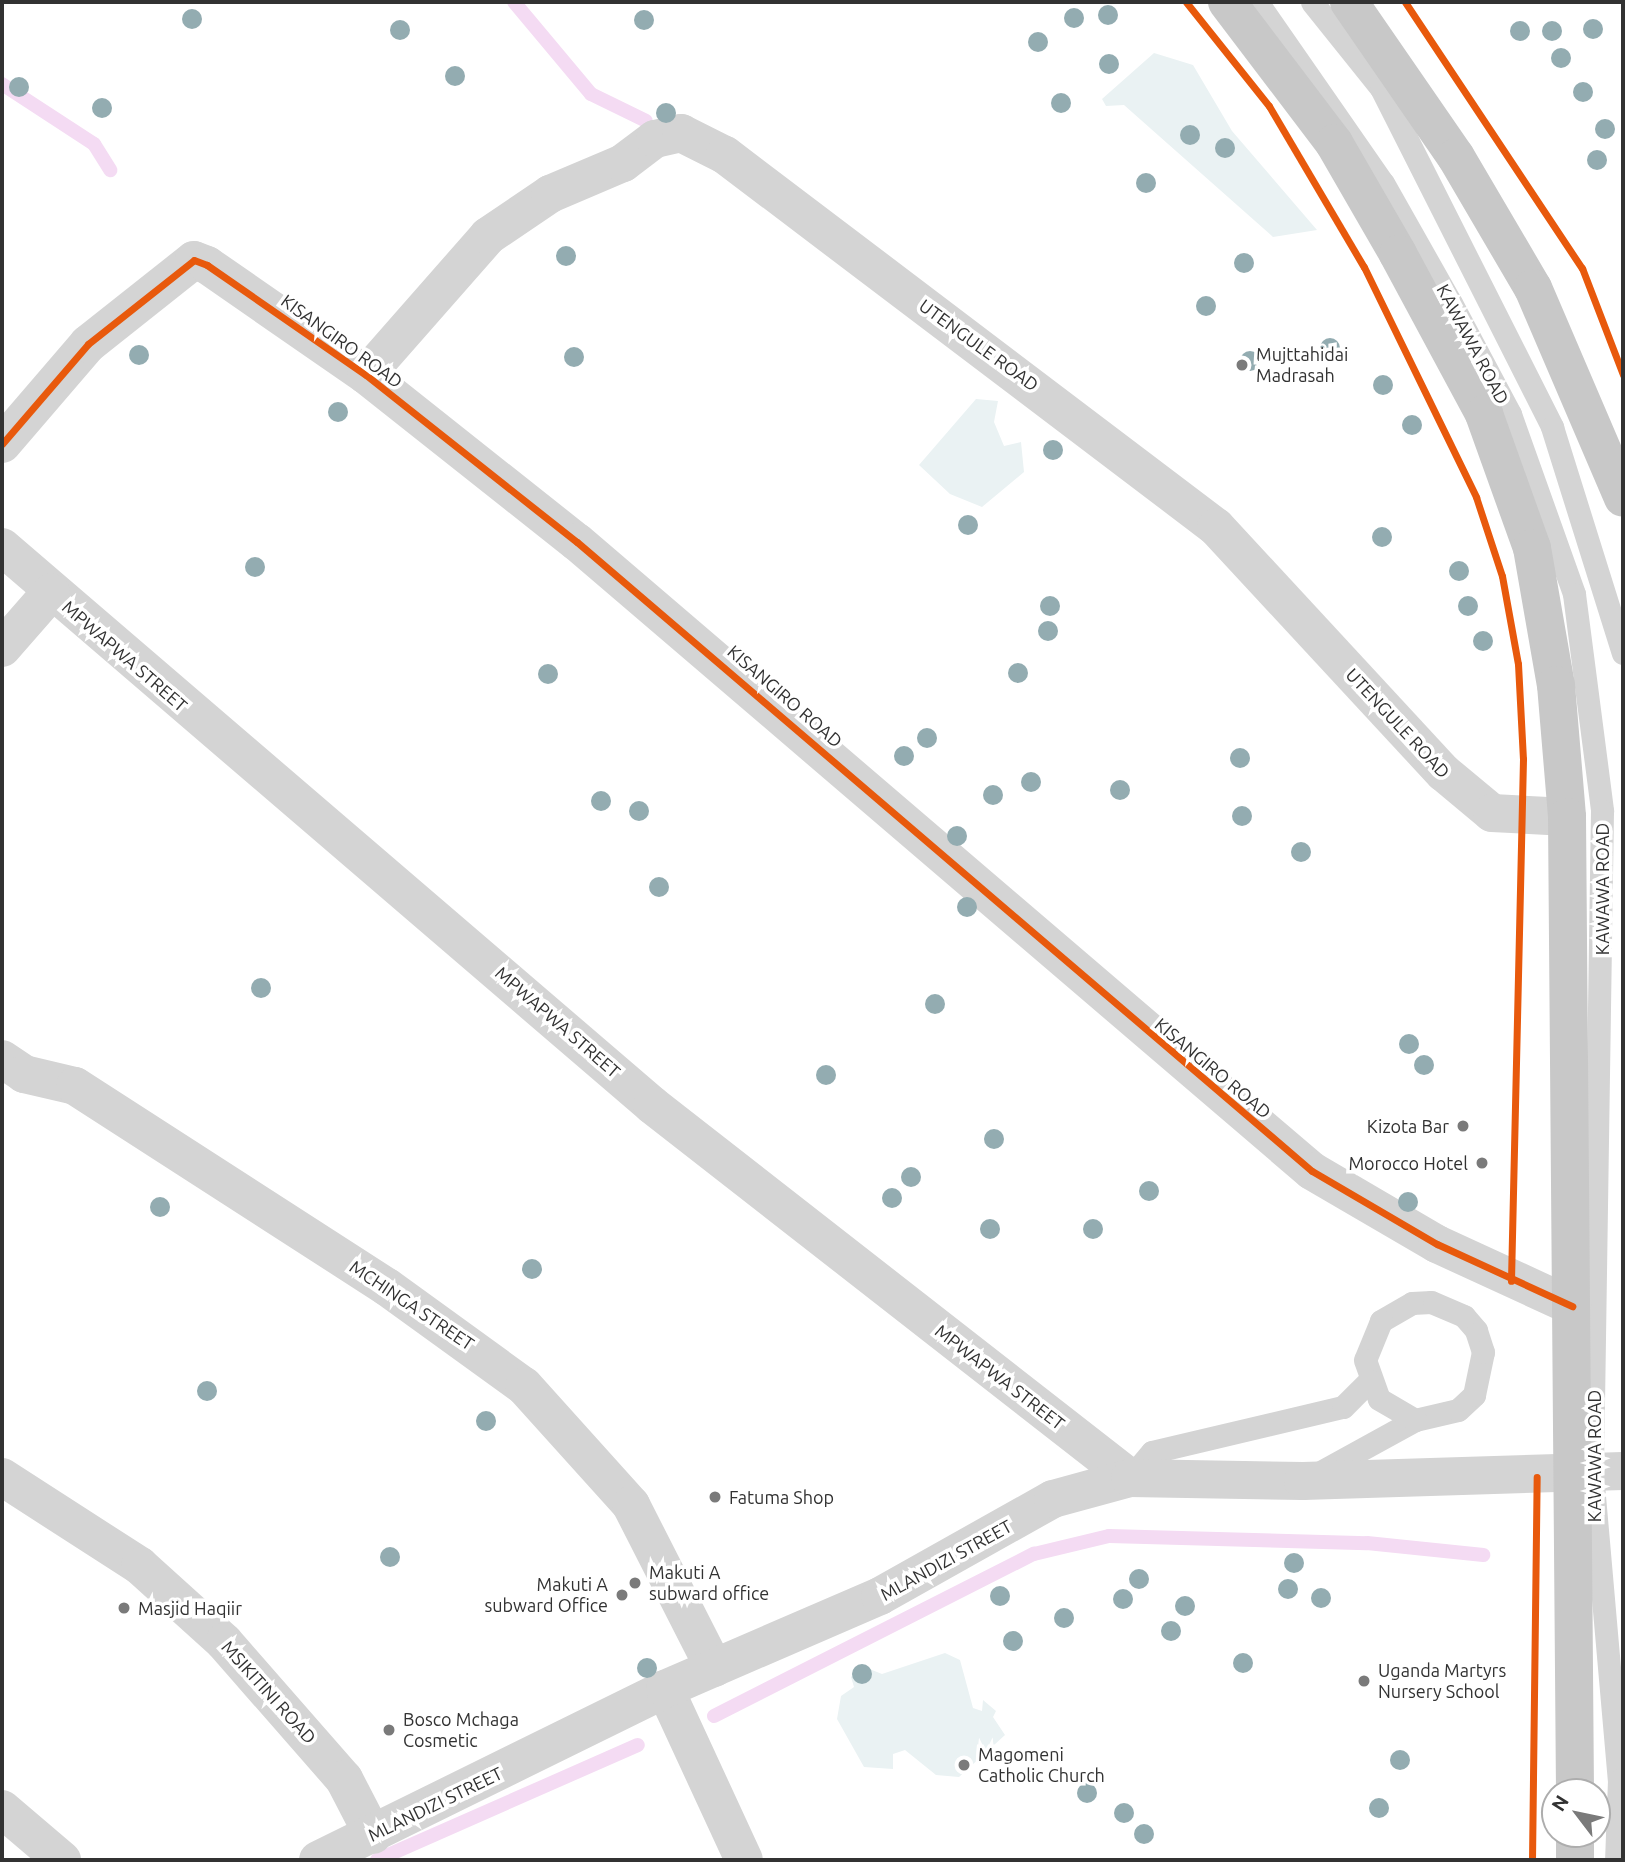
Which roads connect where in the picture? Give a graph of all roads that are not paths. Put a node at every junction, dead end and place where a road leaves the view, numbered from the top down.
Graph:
1 (1227, 2) edge
2 (1257, 2) edge
3 (1312, 2) edge
4 (1349, 2) edge
5 (366, 375) junction
6 (2, 444) edge
7 (1623, 498) edge
8 (2, 547) edge
9 (51, 592) junction
10 (2, 648) edge
11 (1623, 653) edge
12 (1567, 817) junction
13 (2, 1059) edge
14 (1572, 1306) junction
15 (1369, 1381) junction
16 (1415, 1420) junction
17 (1596, 1473) edge
18 (2, 1477) edge
19 (1130, 1478) junction
20 (1303, 1481) junction
21 (714, 1668) junction
22 (665, 1689) junction
23 (1576, 1778) edge
24 (2, 1809) edge
25 (373, 1835) junction
26 (62, 1860) edge
27 (318, 1860) edge
28 (744, 1860) edge
29 (1616, 1860) edge

1 - 12 main road, KAWAWA ROAD
2 - 17 lane, KAWAWA ROAD
3 - 11 lane, KAWAWA ROAD
4 - 7 main road
5 - 6 street, KISANGIRO ROAD
5 - 12 street, UTENGULE ROAD
5 - 14 street, KISANGIRO ROAD
8 - 9 street, MPWAPWA STREET
9 - 10 street
9 - 19 street, MPWAPWA STREET
12 - 14 main road, KAWAWA ROAD
13 - 21 street, MCHINGA STREET
14 - 17 main road, KAWAWA ROAD
15 - 16 lane
15 - 16 lane
15 - 19 lane
16 - 20 lane
17 - 20 street, MLANDIZI STREET
17 - 23 main road, KAWAWA ROAD
17 - 29 lane, KAWAWA ROAD
18 - 25 street, MSIKITINI ROAD
19 - 20 street, MLANDIZI STREET
19 - 21 street, MLANDIZI STREET
21 - 22 street, MLANDIZI STREET
22 - 25 street, MLANDIZI STREET
22 - 28 street
24 - 26 street
25 - 27 street, MLANDIZI STREET

